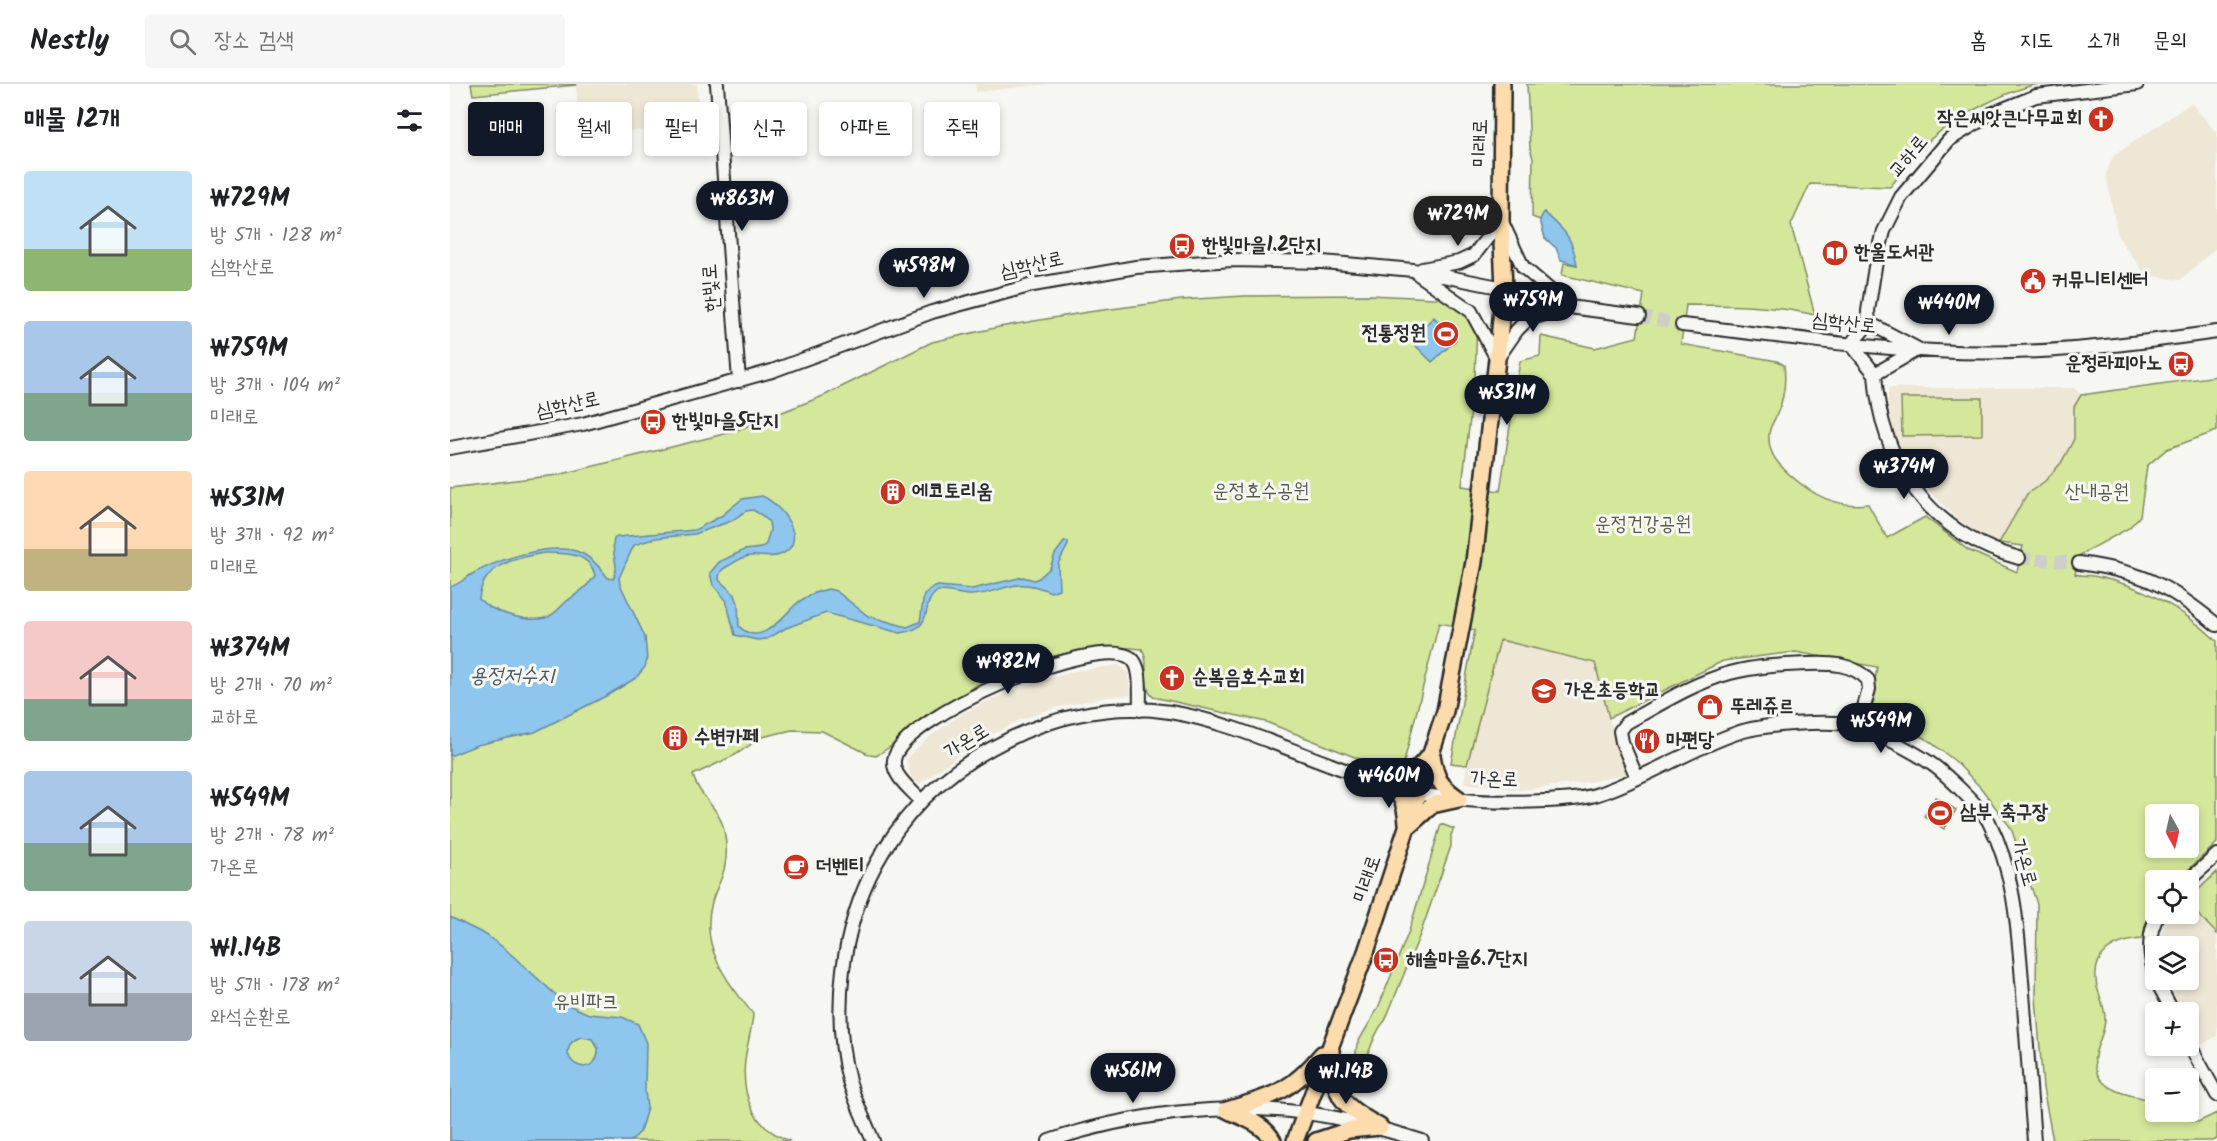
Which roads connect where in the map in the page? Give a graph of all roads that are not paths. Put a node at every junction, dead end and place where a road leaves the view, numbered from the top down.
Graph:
1 (717, 84) edge
2 (1502, 84) edge
3 (2137, 84) edge
4 (1501, 220) junction
5 (1413, 270) junction
6 (1503, 288) junction
7 (1569, 307) junction
8 (1639, 316) tunnel mouth
9 (1869, 323) junction
10 (1682, 325) tunnel mouth
11 (2217, 332) edge
12 (1851, 344) junction
13 (1918, 349) junction
14 (1497, 360) junction
15 (1875, 374) junction
16 (739, 381) junction
17 (450, 448) edge
18 (2019, 558) tunnel mouth
19 (2079, 563) tunnel mouth
20 (2217, 625) edge
21 (1140, 710) junction
22 (1859, 725) junction
23 (1431, 753) junction
24 (1637, 778) junction
25 (1382, 783) junction
26 (1418, 793) junction
27 (1459, 799) junction
28 (921, 801) junction
29 (1407, 828) junction
30 (2217, 855) edge
31 (2199, 871) edge
32 (1330, 1044) junction
33 (2196, 1056) edge
34 (2217, 1095) edge
35 (1227, 1110) junction
36 (1305, 1113) junction
37 (1380, 1127) junction
38 (873, 1141) edge
39 (1050, 1141) edge
40 (1273, 1141) edge
41 (1295, 1141) edge
42 (1316, 1141) edge
43 (1422, 1141) edge
44 (2034, 1141) edge

1 - 16 street, 한빛로
2 - 4 main road, 미래로
3 - 9 street, 교하로
4 - 5 street
4 - 6 main road, 미래로
4 - 7 street
5 - 6 street, 심학산로
5 - 14 street
5 - 16 street, 심학산로
6 - 7 street, 심학산로
6 - 14 main road, 미래로
7 - 8 street, 심학산로
7 - 14 street
9 - 12 street
9 - 13 street
10 - 12 street, 심학산로
11 - 13 street, 심학산로
12 - 13 street, 심학산로
12 - 15 street
13 - 15 street
14 - 23 main road, 미래로
15 - 18 street
16 - 17 street, 심학산로
19 - 20 street
21 - 25 street, 가온로
21 - 28 street, 가온로
21 - 28 street
22 - 24 street, 가온로
22 - 24 street
22 - 44 street, 가온로
23 - 25 main road
23 - 26 main road, 미래로
23 - 27 main road
24 - 27 street, 가온로
25 - 26 street, 가온로
25 - 29 main road
26 - 27 street, 가온로
26 - 29 main road, 미래로
27 - 29 main road
28 - 38 street, 가온로
29 - 32 main road, 미래로
30 - 31 street
32 - 35 main road
32 - 36 main road, 미래로
32 - 37 main road
33 - 34 street
35 - 36 street
35 - 39 street
35 - 40 main road
36 - 37 street
36 - 41 main road, 미래로
37 - 42 main road
37 - 43 street

